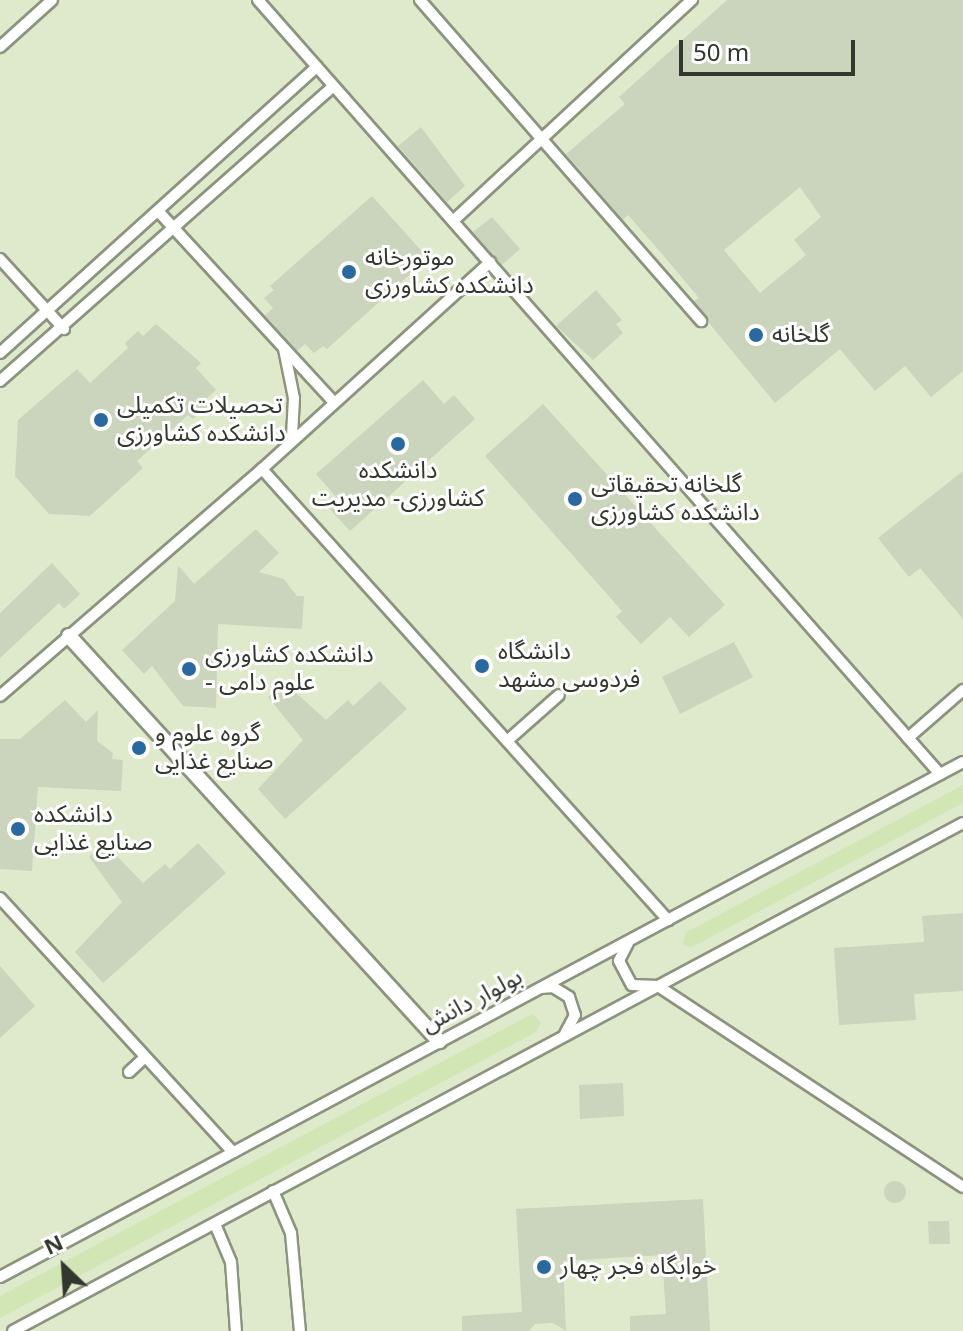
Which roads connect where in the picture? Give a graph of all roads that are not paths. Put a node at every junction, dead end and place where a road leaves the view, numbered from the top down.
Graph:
1 (52, 0) edge
2 (258, 0) edge
3 (420, 0) edge
4 (692, 0) edge
5 (0, 47) edge
6 (317, 67) junction
7 (333, 86) junction
8 (542, 138) junction
9 (158, 211) junction
10 (453, 221) junction
11 (175, 229) junction
12 (0, 259) edge
13 (490, 262) junction
14 (47, 310) junction
15 (701, 321) dead end
16 (64, 329) junction
17 (283, 347) junction
18 (0, 353) edge
19 (0, 381) edge
20 (333, 401) junction
21 (292, 437) junction
22 (262, 469) junction
23 (69, 636) junction
24 (963, 690) edge
25 (559, 695) dead end
26 (0, 696) edge
27 (908, 738) junction
28 (507, 741) junction
29 (963, 762) edge
30 (940, 774) junction
31 (963, 823) edge
32 (0, 898) edge
33 (668, 920) junction
34 (635, 937) junction
35 (658, 986) junction
36 (535, 990) junction
37 (560, 1038) junction
38 (439, 1041) junction
39 (143, 1059) junction
40 (129, 1072) dead end
41 (233, 1152) junction
42 (963, 1187) edge
43 (273, 1191) junction
44 (215, 1224) junction
45 (0, 1277) edge
46 (13, 1331) edge
47 (236, 1331) edge
48 (300, 1331) edge

1 - 5 lane
2 - 6 lane
3 - 8 lane
4 - 8 lane
6 - 7 lane
6 - 9 lane
7 - 10 lane
7 - 11 lane
8 - 10 lane
8 - 15 lane
9 - 11 lane
9 - 14 lane
10 - 13 lane
11 - 16 lane
11 - 17 lane
12 - 14 lane
13 - 20 lane
13 - 27 lane
14 - 16 lane
14 - 18 lane
16 - 19 lane
17 - 20 lane
17 - 21 lane
20 - 21 lane
21 - 22 lane
22 - 23 lane
22 - 28 lane
23 - 26 lane
23 - 38 street
24 - 27 lane
25 - 28 lane
27 - 30 lane
28 - 33 lane
29 - 30 lane, بولوار دانش
30 - 33 lane, بولوار دانش
31 - 35 lane
32 - 39 lane
33 - 34 lane, بولوار دانش
34 - 35 lane
34 - 36 lane, بولوار دانش
35 - 37 lane
35 - 42 lane
36 - 37 lane
36 - 38 lane, بولوار دانش
37 - 43 lane
38 - 41 lane, بولوار دانش
39 - 40 lane
39 - 41 lane
41 - 45 lane, بولوار دانش
43 - 44 lane
43 - 48 lane
44 - 46 lane
44 - 47 lane

